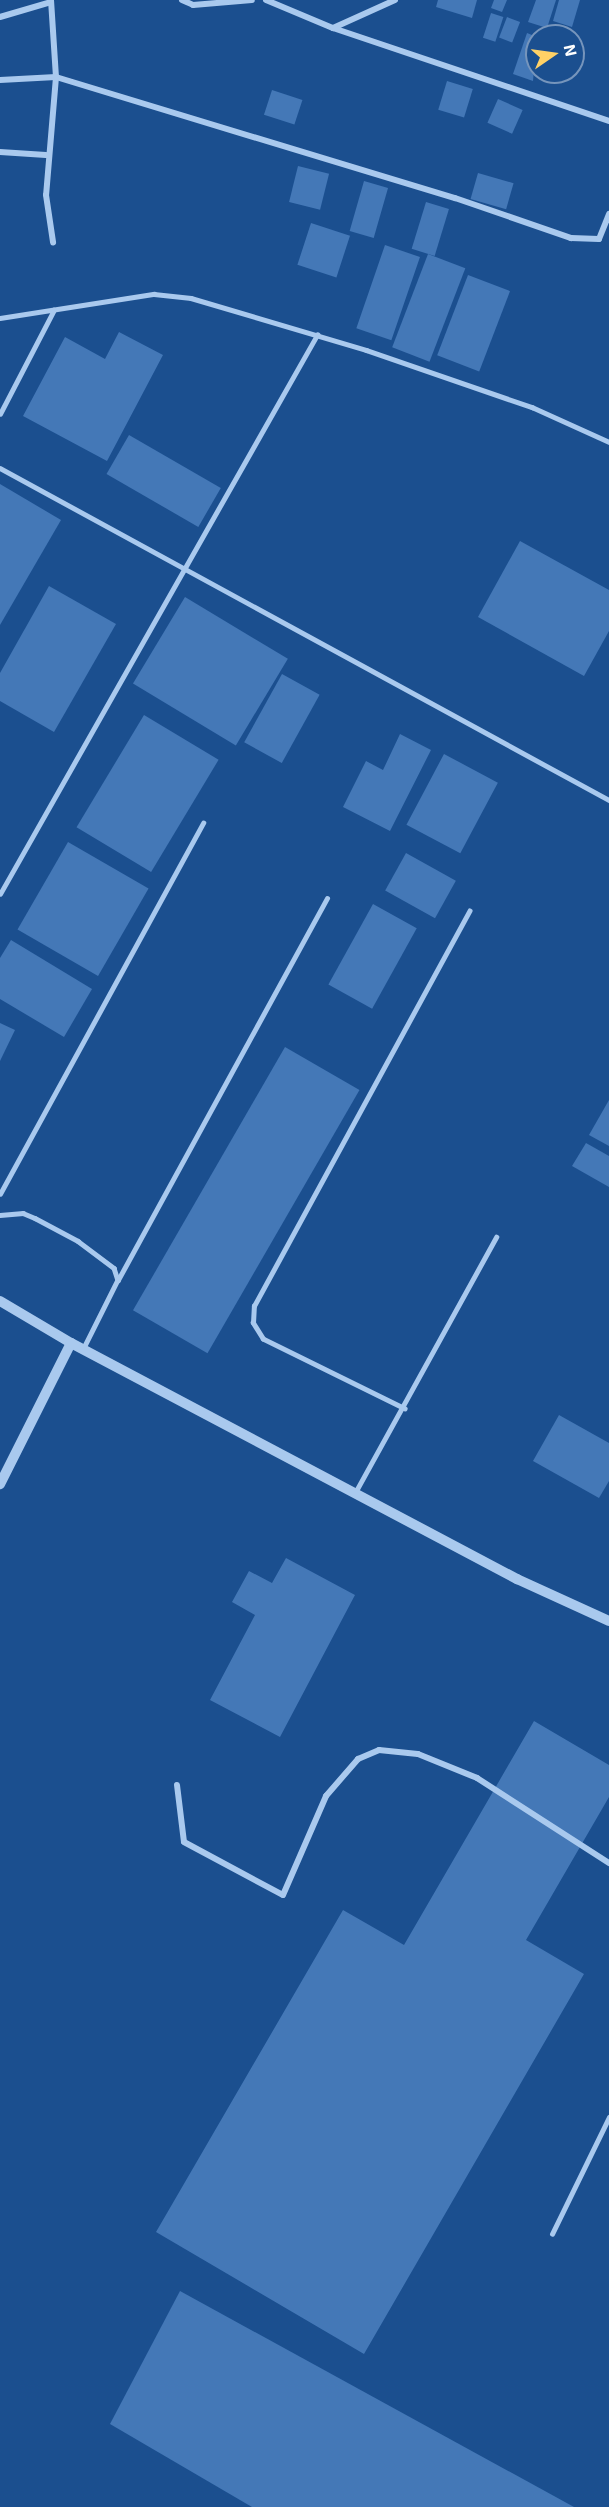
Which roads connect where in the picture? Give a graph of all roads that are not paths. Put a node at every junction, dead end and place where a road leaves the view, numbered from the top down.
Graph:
1 (182, 0) edge
2 (252, 0) edge
3 (266, 0) edge
4 (395, 0) edge
5 (51, 1) edge
6 (0, 17) edge
7 (333, 28) junction
8 (56, 77) junction
9 (0, 80) edge
10 (609, 121) edge
11 (0, 152) edge
12 (46, 154) junction
13 (609, 214) edge
14 (54, 242) dead end
15 (54, 310) junction
16 (0, 318) edge
17 (318, 335) junction
18 (0, 414) edge
19 (609, 442) edge
20 (0, 468) edge
21 (186, 572) junction
22 (609, 800) edge
23 (203, 823) dead end
24 (0, 894) edge
25 (327, 899) dead end
26 (469, 911) dead end
27 (0, 1194) edge
28 (0, 1215) edge
29 (496, 1237) dead end
30 (118, 1280) junction
31 (0, 1301) edge
32 (71, 1343) junction
33 (84, 1348) junction
34 (405, 1409) junction
35 (0, 1484) edge
36 (356, 1491) junction
37 (609, 1621) edge
38 (177, 1785) dead end
39 (609, 1863) edge
40 (609, 2117) edge
41 (552, 2234) dead end

1 - 2 street
3 - 7 street
4 - 7 street
5 - 6 street
5 - 8 street
7 - 10 street
8 - 9 street
8 - 12 street
8 - 13 street
11 - 12 street
12 - 14 street
15 - 16 lane
15 - 17 lane
15 - 18 lane
17 - 19 lane
17 - 21 lane
20 - 21 lane
21 - 22 lane
21 - 24 lane
23 - 27 lane
25 - 30 lane
26 - 34 lane
28 - 30 lane
29 - 34 lane
30 - 33 lane
31 - 32 street
32 - 33 street
32 - 35 street
33 - 36 street
34 - 36 lane
36 - 37 street
38 - 39 street
40 - 41 lane

